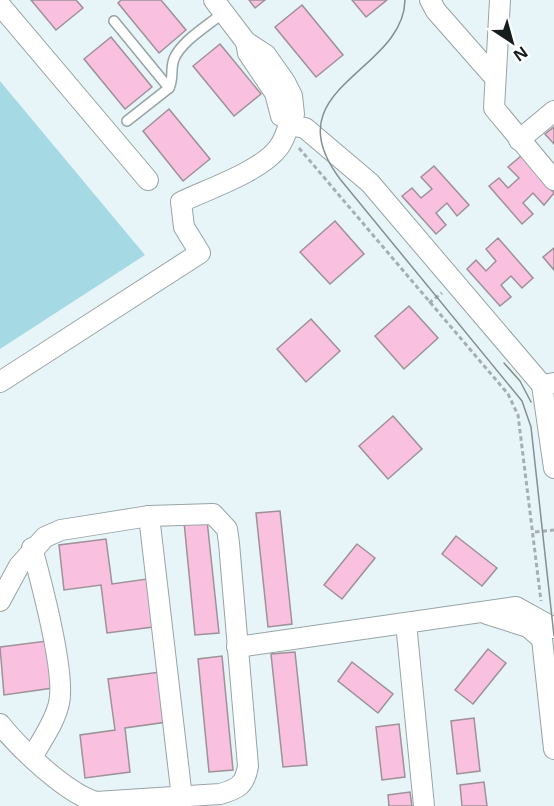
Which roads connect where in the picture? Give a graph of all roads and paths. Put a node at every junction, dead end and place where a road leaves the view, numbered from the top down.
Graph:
1 (430, 0) edge
2 (500, 0) edge
3 (0, 5) edge
4 (219, 6) edge
5 (114, 21) dead end
6 (495, 78) junction
7 (169, 88) junction
8 (554, 111) edge
9 (127, 121) dead end
10 (288, 126) junction
11 (519, 141) junction
12 (148, 180) dead end
13 (554, 180) edge
14 (0, 382) edge
15 (548, 384) edge
16 (554, 468) edge
17 (149, 516) junction
18 (554, 530) edge
19 (535, 532) junction
20 (32, 548) junction
21 (0, 602) edge
22 (542, 609) dead end
23 (406, 623) junction
24 (548, 632) edge
25 (237, 647) junction
26 (0, 724) edge
27 (554, 749) edge
28 (33, 756) junction
29 (183, 798) junction
30 (424, 806) edge

1 - 6 street
2 - 6 street
3 - 12 street
4 - 7 lane
4 - 10 street
5 - 7 lane
6 - 11 street
7 - 9 lane
8 - 11 street
10 - 14 street
10 - 15 street
10 - 19 path
11 - 13 street
15 - 16 street
17 - 20 street
17 - 25 street
17 - 29 street
18 - 19 path
19 - 22 path
20 - 21 street
20 - 28 street
23 - 24 street
23 - 25 street
23 - 30 street
24 - 27 street
25 - 29 street
26 - 28 street
28 - 29 street

